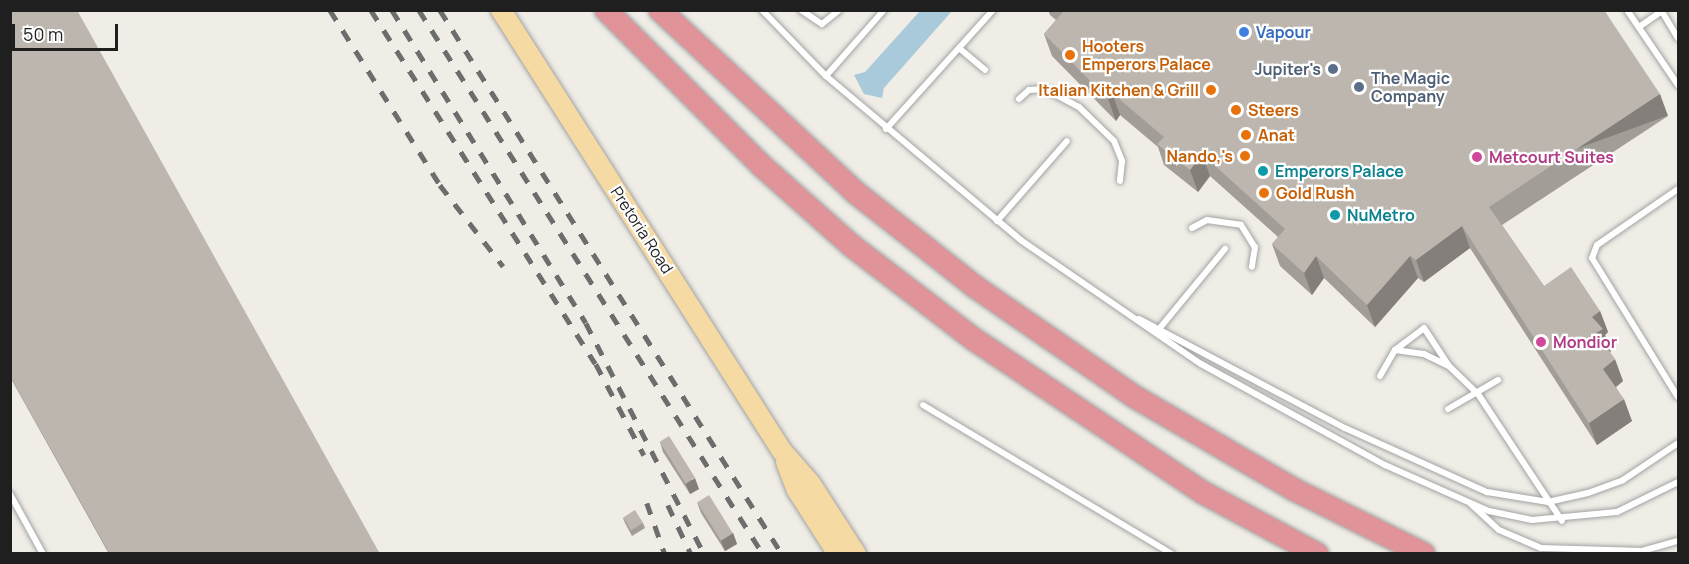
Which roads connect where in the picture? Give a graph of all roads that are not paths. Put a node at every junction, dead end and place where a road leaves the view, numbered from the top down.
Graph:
1 (501, 10) edge
2 (606, 10) edge
3 (660, 10) edge
4 (762, 10) edge
5 (801, 10) edge
6 (839, 10) edge
7 (884, 10) edge
8 (993, 10) edge
9 (1628, 10) edge
10 (1661, 11) edge
11 (1639, 27) junction
12 (1678, 38) edge
13 (959, 48) junction
14 (985, 70) dead end
15 (826, 76) junction
16 (1678, 85) edge
17 (1019, 99) dead end
18 (886, 129) junction
19 (1067, 141) dead end
20 (1120, 181) dead end
21 (1678, 189) edge
22 (997, 221) junction
23 (1192, 228) dead end
24 (1225, 249) dead end
25 (1252, 267) dead end
26 (1132, 316) junction
27 (1160, 328) junction
28 (1156, 335) junction
29 (1395, 350) junction
30 (1449, 366) junction
31 (1380, 376) dead end
32 (1498, 380) dead end
33 (1478, 394) junction
34 (1678, 397) edge
35 (923, 405) dead end
36 (1448, 409) dead end
37 (1678, 443) edge
38 (782, 451) junction
39 (1678, 482) edge
40 (10, 494) edge
41 (1548, 502) junction
42 (1471, 504) junction
43 (1562, 521) junction
44 (1678, 541) edge
45 (1669, 547) junction
46 (43, 554) edge
47 (838, 554) edge
48 (856, 554) edge
49 (1172, 554) edge
50 (1317, 554) edge
51 (1424, 554) edge
52 (1674, 554) edge

1 - 38 main road, Pretoria Road
2 - 50 highway
3 - 51 highway
4 - 15 lane
5 - 6 lane
7 - 15 lane
8 - 13 lane
9 - 11 lane
10 - 11 lane
10 - 12 lane
11 - 16 lane
13 - 14 lane
13 - 18 lane
15 - 18 lane
17 - 20 lane
18 - 22 lane
19 - 22 lane
21 - 34 lane
22 - 26 lane
23 - 25 lane
24 - 27 lane
26 - 27 lane
26 - 28 lane
27 - 28 lane
27 - 41 lane
28 - 42 lane
29 - 30 lane
29 - 30 lane
29 - 31 lane
30 - 33 lane
32 - 33 lane
33 - 36 lane
33 - 41 lane
35 - 49 lane
37 - 41 lane
38 - 47 main road, Pretoria Road
38 - 48 main road, Pretoria Road
39 - 43 lane
40 - 46 lane
41 - 43 lane
42 - 43 lane
42 - 45 lane
44 - 45 lane
45 - 52 lane

